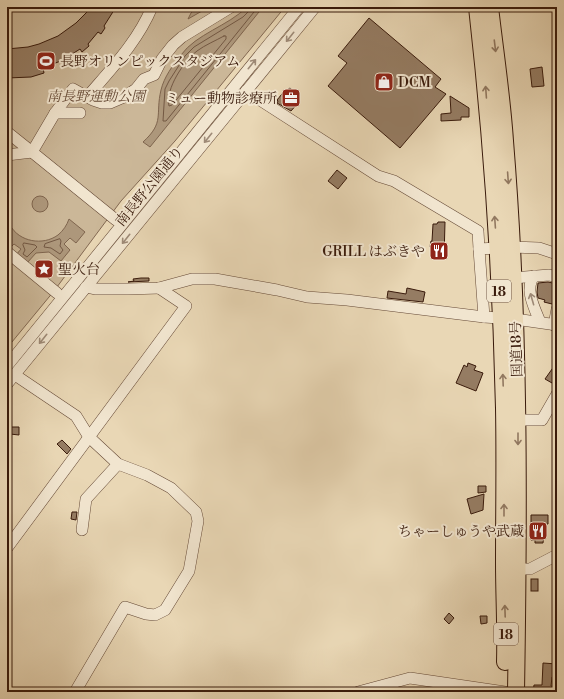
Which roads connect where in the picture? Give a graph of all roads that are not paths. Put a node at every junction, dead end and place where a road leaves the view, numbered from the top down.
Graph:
1 (152, 7) edge
2 (231, 7) edge
3 (299, 7) edge
4 (315, 7) edge
5 (477, 7) edge
6 (490, 7) edge
7 (246, 91) junction
8 (88, 96) junction
9 (55, 113) junction
10 (80, 113) dead end
11 (7, 132) edge
12 (32, 152) junction
13 (7, 155) edge
14 (116, 220) dead end
15 (504, 247) junction
16 (479, 249) junction
17 (7, 252) edge
18 (557, 254) edge
19 (534, 276) junction
20 (557, 277) edge
21 (513, 278) junction
22 (86, 287) junction
23 (159, 288) junction
24 (57, 293) dead end
25 (557, 309) edge
26 (484, 317) junction
27 (508, 318) junction
28 (540, 322) junction
29 (556, 325) edge
30 (7, 366) edge
31 (15, 375) junction
32 (7, 384) edge
33 (557, 394) edge
34 (518, 420) junction
35 (89, 437) junction
36 (118, 464) junction
37 (82, 530) dead end
38 (7, 548) edge
39 (557, 555) edge
40 (518, 569) junction
41 (75, 692) edge
42 (358, 692) edge
43 (505, 692) edge
44 (516, 692) edge

1 - 8 street
2 - 8 street
30 -> 3 street, 南長野公園通り
4 -> 7 street, 南長野公園通り
15 -> 5 highway, 国道18号 / 18
6 -> 15 highway, 国道18号 / 18
7 - 16 street
7 -> 22 street, 南長野公園通り
8 - 9 street
9 - 10 street
9 - 12 street
11 - 12 street
12 - 13 street
12 - 14 street
15 - 16 street
15 - 18 street
15 - 21 highway, 国道18号 / 18
15 - 27 highway, 国道18号 / 18
16 - 26 street
17 - 24 street
19 - 20 street
19 - 21 street
28 -> 19 street
21 - 27 highway, 国道18号 / 18
22 - 23 street
22 -> 31 street, 南長野公園通り
23 - 26 street
23 - 35 street
25 - 29 street
26 - 27 street
27 - 28 street
27 - 34 highway, 国道18号 / 18
43 -> 27 highway, 国道18号 / 18
28 - 29 street
31 - 32 street, 南長野公園通り
31 - 35 street
33 - 34 street
34 -> 40 highway, 国道18号 / 18
35 - 36 street
35 - 38 street
36 - 37 street
36 - 41 street
39 - 40 street
40 - 44 highway, 国道18号 / 18
42 - 43 street

